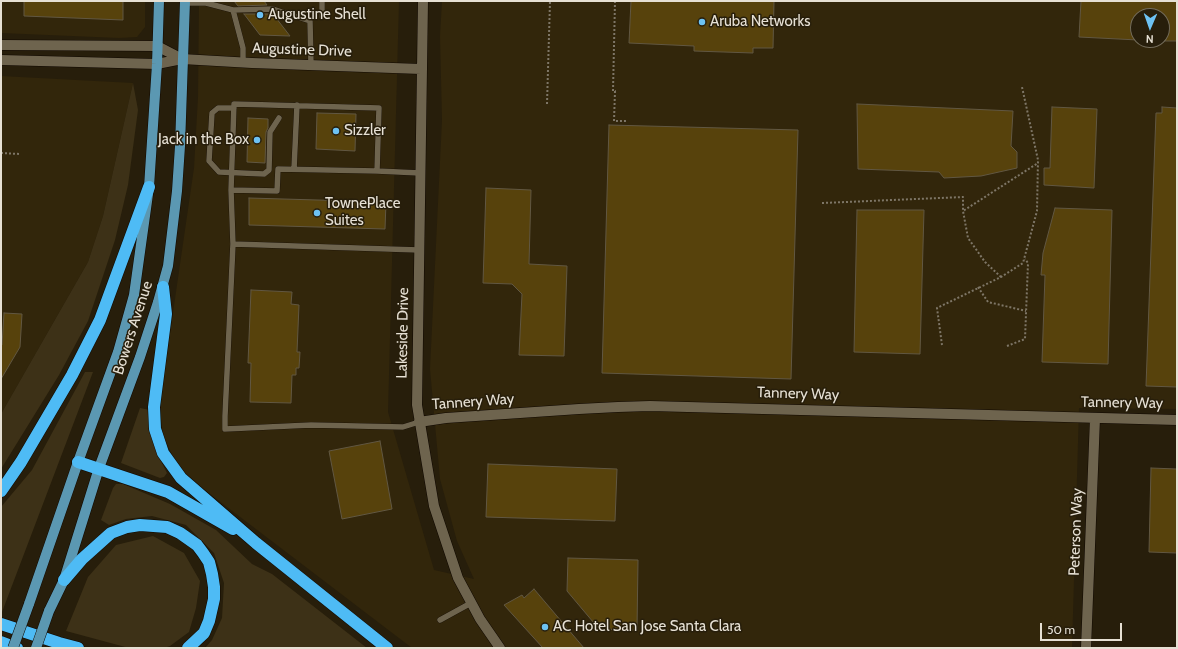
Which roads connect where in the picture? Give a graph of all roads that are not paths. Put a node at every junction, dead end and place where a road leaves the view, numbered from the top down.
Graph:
1 (159, 1) edge
2 (322, 1) edge
3 (423, 1) edge
4 (185, 2) edge
5 (233, 10) junction
6 (322, 17) dead end
7 (1, 45) edge
8 (157, 46) junction
9 (182, 59) junction
10 (1, 60) edge
11 (243, 63) junction
12 (157, 64) junction
13 (310, 65) junction
14 (421, 69) junction
15 (297, 105) junction
16 (234, 108) junction
17 (279, 118) dead end
18 (294, 169) junction
19 (377, 171) junction
20 (231, 172) junction
21 (420, 173) junction
22 (149, 187) junction
23 (231, 190) junction
24 (233, 244) junction
25 (419, 250) junction
26 (163, 287) junction
27 (1095, 418) junction
28 (1177, 420) edge
29 (419, 422) junction
30 (78, 462) junction
31 (99, 468) junction
32 (1, 491) edge
33 (256, 543) junction
34 (64, 580) junction
35 (471, 603) junction
36 (440, 620) dead end
37 (1, 624) edge
38 (1, 642) edge
39 (13, 648) edge
40 (17, 648) edge
41 (36, 648) edge
42 (78, 648) edge
43 (188, 648) edge
44 (387, 648) edge
45 (500, 648) edge
46 (1086, 648) edge

1 - 8 main road, Bowers Avenue
2 - 6 lane
3 - 14 street, Lakeside Drive
4 - 5 lane
4 - 9 main road, Bowers Avenue
5 - 11 lane
5 - 13 lane
7 - 8 street, Augustine Drive
8 - 9 street, Augustine Drive
8 - 12 main road, Bowers Avenue
9 - 11 street, Augustine Drive
9 - 12 street, Augustine Drive
9 - 26 main road, Bowers Avenue
10 - 12 street, Augustine Drive
11 - 13 street, Augustine Drive
12 - 22 main road, Bowers Avenue
13 - 14 street, Augustine Drive
14 - 21 street, Lakeside Drive
15 - 16 lane
15 - 18 lane
15 - 19 lane
16 - 20 lane
16 - 20 lane
17 - 20 lane
18 - 19 lane
18 - 23 lane
19 - 21 lane
20 - 23 lane
21 - 25 street, Lakeside Drive
22 - 30 main road, Bowers Avenue
22 - 32 highway
23 - 24 lane
24 - 25 lane
24 - 29 lane
25 - 29 street, Lakeside Drive
26 - 31 main road, Bowers Avenue
26 - 33 highway
27 - 28 street, Tannery Way
27 - 29 street, Tannery Way
27 - 46 street, Peterson Way
29 - 35 street, Lakeside Drive
30 - 31 highway
30 - 39 main road, Bowers Avenue, bridge
31 - 33 highway
31 - 34 main road, Bowers Avenue
33 - 44 highway
34 - 41 main road, Bowers Avenue, bridge
34 - 43 highway
35 - 36 lane
35 - 45 street, Lakeside Drive
37 - 42 highway
38 - 40 highway

